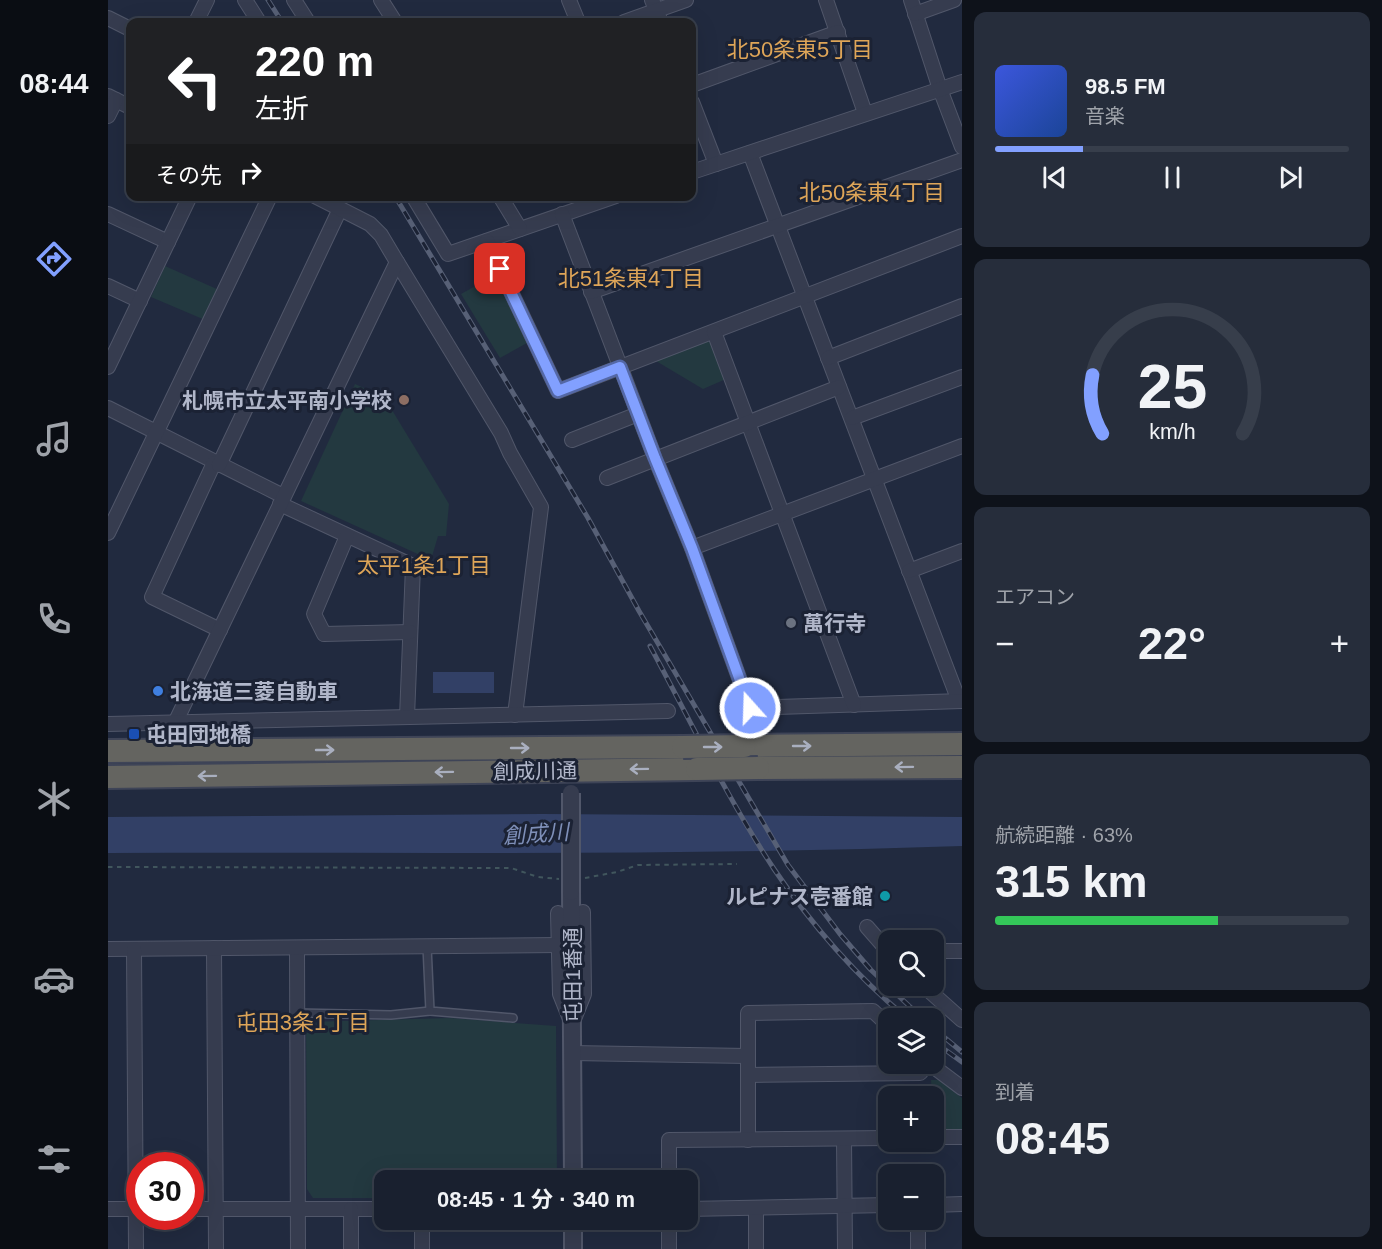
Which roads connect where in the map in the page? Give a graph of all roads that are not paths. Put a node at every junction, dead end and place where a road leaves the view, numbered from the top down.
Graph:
1 (207, 0) edge
2 (245, 0) edge
3 (294, 0) edge
4 (381, 0) edge
5 (569, 0) edge
6 (686, 0) edge
7 (826, 0) edge
8 (954, 0) edge
9 (913, 7) edge
10 (656, 11) edge
11 (108, 18) edge
12 (198, 18) edge
13 (256, 18) edge
14 (305, 18) edge
15 (392, 18) edge
16 (576, 18) edge
17 (636, 18) edge
18 (126, 26) edge
19 (838, 32) junction
20 (962, 82) edge
21 (696, 84) edge
22 (940, 90) junction
23 (112, 98) edge
24 (126, 105) edge
25 (696, 112) edge
26 (865, 113) junction
27 (108, 116) edge
28 (962, 147) edge
29 (750, 153) junction
30 (962, 160) edge
31 (716, 164) junction
32 (696, 171) edge
33 (188, 201) edge
34 (268, 201) edge
35 (325, 201) edge
36 (416, 201) edge
37 (503, 201) edge
38 (601, 201) edge
39 (340, 209) junction
40 (108, 214) edge
41 (562, 214) junction
42 (778, 226) junction
43 (520, 229) junction
44 (962, 236) edge
45 (487, 241) junction
46 (168, 242) junction
47 (397, 262) junction
48 (108, 286) edge
49 (591, 292) junction
50 (805, 297) junction
51 (140, 302) junction
52 (962, 306) edge
53 (714, 332) junction
54 (828, 358) junction
55 (108, 367) edge
56 (620, 367) junction
57 (962, 377) edge
58 (839, 387) junction
59 (108, 408) edge
60 (638, 414) junction
61 (852, 418) junction
62 (748, 424) junction
63 (157, 431) junction
64 (572, 440) dead end
65 (962, 446) edge
66 (655, 458) junction
67 (217, 464) junction
68 (607, 478) dead end
69 (875, 479) junction
70 (282, 500) junction
71 (783, 514) junction
72 (108, 533) edge
73 (347, 536) junction
74 (692, 548) junction
75 (962, 551) edge
76 (909, 571) junction
77 (220, 630) junction
78 (410, 632) junction
79 (960, 701) edge
80 (854, 705) junction
81 (668, 711) dead end
82 (515, 715) junction
83 (407, 717) junction
84 (175, 723) junction
85 (108, 724) edge
86 (962, 744) edge
87 (108, 751) edge
88 (962, 767) edge
89 (571, 770) junction
90 (108, 777) edge
91 (584, 912) dead end
92 (558, 913) dead end
93 (867, 927) dead end
94 (878, 940) edge
95 (559, 945) junction
96 (427, 946) junction
97 (214, 948) junction
98 (297, 948) junction
99 (108, 949) edge
100 (134, 949) junction
101 (944, 951) edge
102 (962, 951) edge
103 (937, 996) edge
104 (430, 1011) junction
105 (297, 1013) junction
106 (959, 1013) edge
107 (878, 1016) edge
108 (513, 1018) dead end
109 (572, 1024) junction
110 (572, 1053) junction
111 (747, 1056) junction
112 (878, 1073) edge
113 (943, 1074) edge
114 (748, 1075) junction
115 (962, 1088) edge
116 (944, 1137) edge
117 (962, 1137) edge
118 (878, 1138) edge
119 (844, 1139) junction
120 (748, 1140) junction
121 (137, 1152) edge
122 (573, 1170) edge
123 (669, 1170) edge
124 (944, 1204) edge
125 (962, 1204) edge
126 (878, 1205) edge
127 (845, 1206) junction
128 (756, 1208) junction
129 (108, 1209) edge
130 (126, 1209) edge
131 (204, 1209) edge
132 (216, 1209) junction
133 (298, 1209) junction
134 (351, 1209) junction
135 (374, 1209) edge
136 (698, 1209) edge
137 (137, 1230) edge
138 (422, 1230) edge
139 (573, 1230) edge
140 (669, 1230) edge
141 (918, 1230) edge
142 (136, 1249) edge
143 (216, 1249) edge
144 (298, 1249) edge
145 (351, 1249) edge
146 (422, 1249) edge
147 (573, 1249) edge
148 (669, 1249) edge
149 (756, 1249) edge
150 (845, 1249) edge
151 (918, 1249) edge

1 - 12 street
2 - 13 street
3 - 14 street
4 - 15 street
5 - 16 street
6 - 10 street
7 - 19 street
8 - 9 street
9 - 22 street
10 - 17 street
11 - 18 street
19 - 21 street
19 - 26 street
20 - 22 street
22 - 26 street
22 - 28 street
23 - 24 street
23 - 27 street
25 - 31 street
26 - 29 street
29 - 31 street
29 - 42 street
30 - 42 street
31 - 32 street
33 - 46 street
34 - 63 street
35 - 39 street
36 - 45 street
37 - 43 street
38 - 41 street
39 - 47 street
39 - 67 street
40 - 46 street
41 - 43 street
41 - 49 street
42 - 49 street
42 - 50 street
43 - 45 street
44 - 50 street
45 - 56 street
46 - 51 street
47 - 70 street
47 - 82 street
48 - 51 street
49 - 56 street
50 - 53 street
50 - 54 street
51 - 55 street
52 - 54 street
53 - 56 street
53 - 62 street
54 - 58 street
56 - 60 street
57 - 61 street
58 - 61 street
58 - 62 street
59 - 63 street
60 - 64 street
60 - 66 street
61 - 69 street
62 - 66 street
62 - 71 street
63 - 67 street
63 - 72 street
65 - 69 street
66 - 68 street
66 - 74 street
67 - 70 street
67 - 77 street
69 - 71 street
69 - 76 street
70 - 73 street
70 - 77 street
71 - 74 street
71 - 80 street
73 - 78 street
73 - 78 street
74 - 80 street
75 - 76 street
76 - 79 street
77 - 84 street
78 - 83 street
79 - 80 street
81 - 82 street
82 - 83 street
83 - 84 street
84 - 85 street
87 -> 86 highway, 創成川通, bridge
88 -> 89 highway, 創成川通, bridge
89 -> 90 highway, 創成川通
89 - 109 street, 屯田1番通, bridge
91 - 109 street
92 - 95 street
93 - 94 street
95 - 96 street
95 - 109 street
96 - 98 street
96 - 104 lane
97 - 98 street
97 - 100 street
97 - 132 street
98 - 105 street
99 - 100 street
100 - 121 street
101 - 102 street
103 - 106 street
104 - 105 lane
104 - 108 lane
105 - 133 street
107 - 111 street
109 - 110 street, 屯田1番通
110 - 111 street
110 - 122 street, 屯田1番通
111 - 114 street
112 - 114 street
113 - 115 street
114 - 120 street
116 - 117 street
118 - 119 street
119 - 120 street
119 - 127 street
120 - 123 street
124 - 125 street
126 - 127 street
127 - 128 street
127 - 150 street
128 - 136 street
128 - 149 street
129 - 130 street
131 - 132 street
132 - 133 street
132 - 143 street
133 - 134 street
133 - 144 street
134 - 135 street
134 - 145 street
137 - 142 street
138 - 146 street
139 - 147 street
140 - 148 street
141 - 151 street

